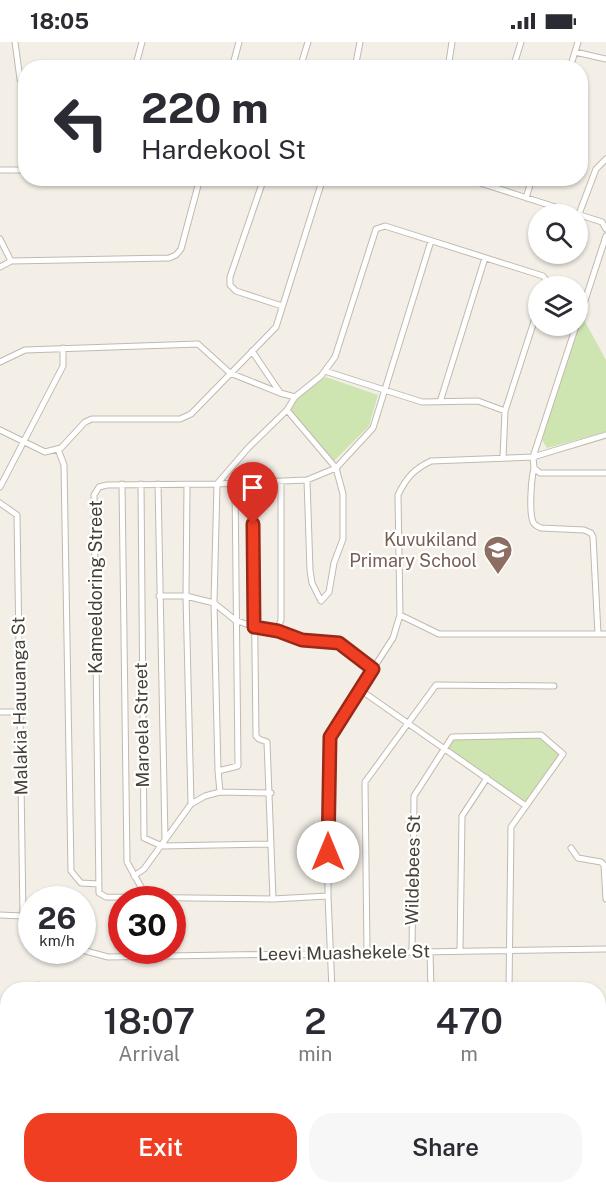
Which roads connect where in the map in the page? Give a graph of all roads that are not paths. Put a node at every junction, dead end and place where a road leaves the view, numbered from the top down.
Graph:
1 (15, 42) edge
2 (142, 42) edge
3 (240, 42) edge
4 (308, 42) edge
5 (360, 42) edge
6 (452, 42) edge
7 (521, 42) edge
8 (578, 42) edge
9 (575, 52) junction
10 (606, 59) edge
11 (137, 60) edge
12 (234, 60) edge
13 (302, 60) edge
14 (357, 60) edge
15 (449, 60) edge
16 (515, 60) edge
17 (572, 60) edge
18 (18, 64) edge
19 (606, 159) edge
20 (0, 170) edge
21 (18, 170) edge
22 (198, 186) edge
23 (261, 186) edge
24 (320, 186) edge
25 (493, 186) edge
26 (530, 186) edge
27 (526, 198) junction
28 (546, 204) edge
29 (583, 204) edge
30 (588, 217) edge
31 (606, 229) edge
32 (606, 236) edge
33 (0, 239) edge
34 (431, 241) junction
35 (485, 258) junction
36 (11, 261) junction
37 (0, 267) edge
38 (543, 276) edge
39 (588, 291) edge
40 (282, 306) junction
41 (530, 336) edge
42 (573, 336) edge
43 (63, 348) junction
44 (252, 351) junction
45 (0, 362) edge
46 (325, 371) junction
47 (230, 373) junction
48 (384, 390) junction
49 (280, 393) junction
50 (295, 397) junction
51 (441, 402) junction
52 (287, 410) junction
53 (506, 411) junction
54 (0, 430) edge
55 (606, 435) edge
56 (23, 442) junction
57 (58, 449) junction
58 (533, 457) junction
59 (503, 458) junction
60 (336, 468) junction
61 (534, 468) junction
62 (606, 473) edge
63 (307, 480) junction
64 (281, 482) junction
65 (234, 483) junction
66 (253, 483) junction
67 (122, 484) junction
68 (141, 484) junction
69 (158, 484) junction
70 (217, 484) junction
71 (187, 485) junction
72 (0, 487) edge
73 (0, 504) edge
74 (159, 596) junction
75 (186, 596) junction
76 (214, 603) junction
77 (400, 615) junction
78 (235, 620) junction
79 (254, 627) junction
80 (278, 631) junction
81 (598, 634) junction
82 (606, 634) edge
83 (373, 669) junction
84 (554, 686) dead end
85 (360, 689) junction
86 (0, 712) edge
87 (20, 712) junction
88 (407, 723) junction
89 (444, 748) junction
90 (218, 771) junction
91 (486, 778) junction
92 (220, 792) junction
93 (271, 793) junction
94 (191, 804) junction
95 (526, 806) junction
96 (165, 839) junction
97 (271, 844) junction
98 (162, 846) junction
99 (571, 848) dead end
100 (134, 876) junction
101 (99, 884) junction
102 (23, 886) edge
103 (140, 886) edge
104 (108, 896) edge
105 (328, 896) junction
106 (186, 897) edge
107 (273, 898) junction
108 (606, 899) edge
109 (0, 915) edge
110 (18, 916) edge
111 (606, 949) edge
112 (460, 950) junction
113 (510, 950) junction
114 (412, 951) junction
115 (430, 951) junction
116 (367, 952) junction
117 (329, 953) junction
118 (96, 954) edge
119 (331, 982) edge
120 (431, 982) edge
121 (509, 982) edge

1 - 18 street
2 - 11 street
3 - 12 street
4 - 13 street
5 - 14 street
6 - 15 street
7 - 16 street
8 - 9 street
9 - 10 street
9 - 17 street
19 - 29 street
20 - 21 street
22 - 36 street
23 - 40 street
24 - 40 street
25 - 27 street
26 - 27 street
27 - 28 street
30 - 31 street
32 - 39 street
33 - 36 street
34 - 35 street
34 - 46 street
34 - 48 street
35 - 38 street
35 - 51 street
36 - 37 street
40 - 44 street
41 - 53 street
42 - 58 street
43 - 45 street
43 - 47 street
43 - 56 street
44 - 47 street
44 - 49 street
46 - 48 street
46 - 50 street
47 - 49 street
47 - 57 street
48 - 51 street
48 - 60 street
49 - 50 street
50 - 52 street
51 - 53 street
52 - 60 street
52 - 70 street
53 - 59 street
54 - 56 street
55 - 58 street
56 - 57 street
56 - 72 street
57 - 101 street
58 - 59 street
58 - 61 street
59 - 77 street
60 - 63 street, Kameeldoring Street
60 - 63 street
61 - 62 street
61 - 81 street
63 - 64 street, Kameeldoring Street
64 - 66 street, Kameeldoring Street
64 - 80 street
65 - 66 street, Kameeldoring Street
65 - 70 street, Kameeldoring Street
65 - 78 street
66 - 79 street
67 - 68 street, Kameeldoring Street
67 - 100 street
67 - 101 street, Kameeldoring Street
68 - 69 street, Kameeldoring Street
68 - 98 street, Maroela Street
69 - 71 street, Kameeldoring Street
69 - 74 street
70 - 71 street, Kameeldoring Street
70 - 76 street
71 - 75 street
73 - 87 street, Malakia Hauuanga St
74 - 75 street
74 - 96 street
75 - 76 street
75 - 94 street
76 - 78 street
76 - 90 street
77 - 81 street
77 - 83 street
78 - 79 street
78 - 90 street
79 - 80 street
79 - 93 street
80 - 83 street
81 - 82 street
83 - 85 street
84 - 88 street
85 - 88 street
85 - 105 street
86 - 87 street
87 - 102 street, Malakia Hauuanga St
88 - 89 street
88 - 116 street
89 - 91 street
89 - 95 street
89 - 114 street, Wildebees St
90 - 92 street
91 - 95 street
91 - 112 street
92 - 93 street
92 - 94 street
93 - 97 street
94 - 96 street
95 - 113 street
96 - 98 street
97 - 98 street
97 - 107 street
98 - 100 street
99 - 108 street
100 - 103 street
101 - 104 street
105 - 107 street
105 - 117 street
106 - 107 street
109 - 110 street
111 - 113 street, Leevi Muashekele St
112 - 113 street, Leevi Muashekele St
112 - 115 street, Leevi Muashekele St
113 - 121 street
114 - 115 street, Leevi Muashekele St
114 - 116 street, Leevi Muashekele St
115 - 120 street
116 - 117 street, Leevi Muashekele St
117 - 118 street, Leevi Muashekele St
117 - 119 street

